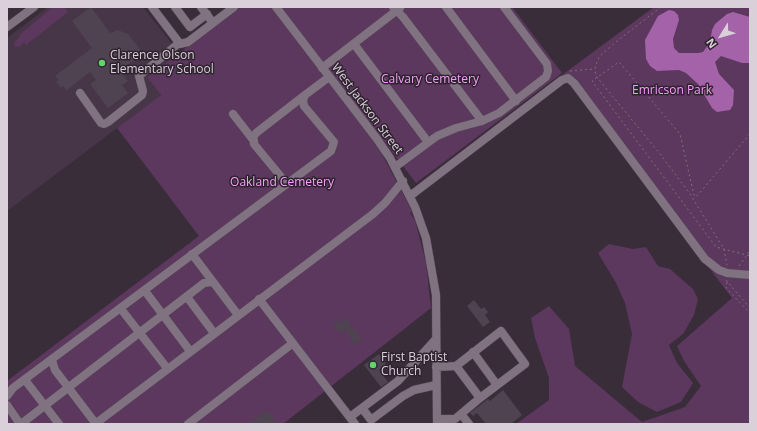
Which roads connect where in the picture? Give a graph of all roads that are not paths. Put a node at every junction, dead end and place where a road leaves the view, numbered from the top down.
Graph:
1 (152, 7) edge
2 (175, 7) edge
3 (201, 7) edge
4 (234, 7) edge
5 (446, 7) edge
6 (504, 7) edge
7 (31, 8) edge
8 (277, 8) edge
9 (397, 8) edge
10 (207, 14) junction
11 (213, 23) junction
12 (7, 27) edge
13 (178, 41) junction
14 (354, 44) junction
15 (322, 68) junction
16 (329, 77) junction
17 (80, 93) dead end
18 (305, 95) junction
19 (516, 100) junction
20 (233, 114) dead end
21 (482, 121) junction
22 (254, 141) junction
23 (428, 142) junction
24 (395, 168) junction
25 (403, 181) junction
26 (287, 184) junction
27 (410, 196) junction
28 (192, 254) junction
29 (750, 275) edge
30 (213, 282) junction
31 (145, 291) junction
32 (187, 297) junction
33 (259, 299) junction
34 (121, 309) junction
35 (163, 315) junction
36 (238, 315) junction
37 (140, 333) junction
38 (214, 333) junction
39 (436, 340) junction
40 (293, 343) junction
41 (190, 350) junction
42 (473, 352) junction
43 (52, 360) junction
44 (456, 366) junction
45 (436, 367) junction
46 (167, 368) junction
47 (25, 380) junction
48 (436, 385) junction
49 (498, 385) junction
50 (68, 388) junction
51 (7, 396) edge
52 (480, 398) junction
53 (7, 405) edge
54 (45, 406) junction
55 (362, 408) junction
56 (461, 414) junction
57 (352, 421) edge
58 (437, 422) edge
59 (21, 424) edge
60 (59, 424) edge
61 (95, 424) edge
62 (188, 424) edge
63 (469, 424) edge

1 - 13 street
2 - 10 street
3 - 10 street
4 - 11 street
5 - 19 street
6 - 19 street
7 - 12 street
8 - 15 street, West Jackson Street
9 - 14 street
9 - 21 street
10 - 11 street
11 - 13 street
13 - 17 street
14 - 15 street
14 - 23 street
15 - 16 street, West Jackson Street
16 - 18 street
16 - 24 street, West Jackson Street
18 - 22 street
18 - 26 street
19 - 21 street
20 - 22 street
21 - 23 street
22 - 26 street
23 - 24 street
24 - 25 street, West Jackson Street
25 - 27 street, West Jackson Street
25 - 33 street
26 - 28 street
27 - 29 street
27 - 39 street, West Jackson Street
28 - 30 street
28 - 31 street
30 - 32 street
30 - 36 street
31 - 34 street
31 - 35 street
32 - 35 street
32 - 38 street
33 - 36 street
33 - 40 street
34 - 37 street
34 - 43 street
35 - 37 street
35 - 41 street
36 - 38 street
37 - 46 street
37 - 50 street
38 - 41 street
39 - 45 street, West Jackson Street
39 - 55 street
40 - 57 street
40 - 62 street
41 - 46 street
42 - 44 street
42 - 49 street
42 - 49 street
43 - 47 street
43 - 50 street
44 - 45 street
44 - 52 street
45 - 48 street, West Jackson Street
46 - 61 street
47 - 51 street
47 - 54 street
48 - 55 street
48 - 58 street, West Jackson Street
49 - 52 street
50 - 54 street
50 - 61 street
52 - 56 street
53 - 59 street
54 - 59 street
54 - 60 street
55 - 57 street
56 - 58 street
56 - 63 street

